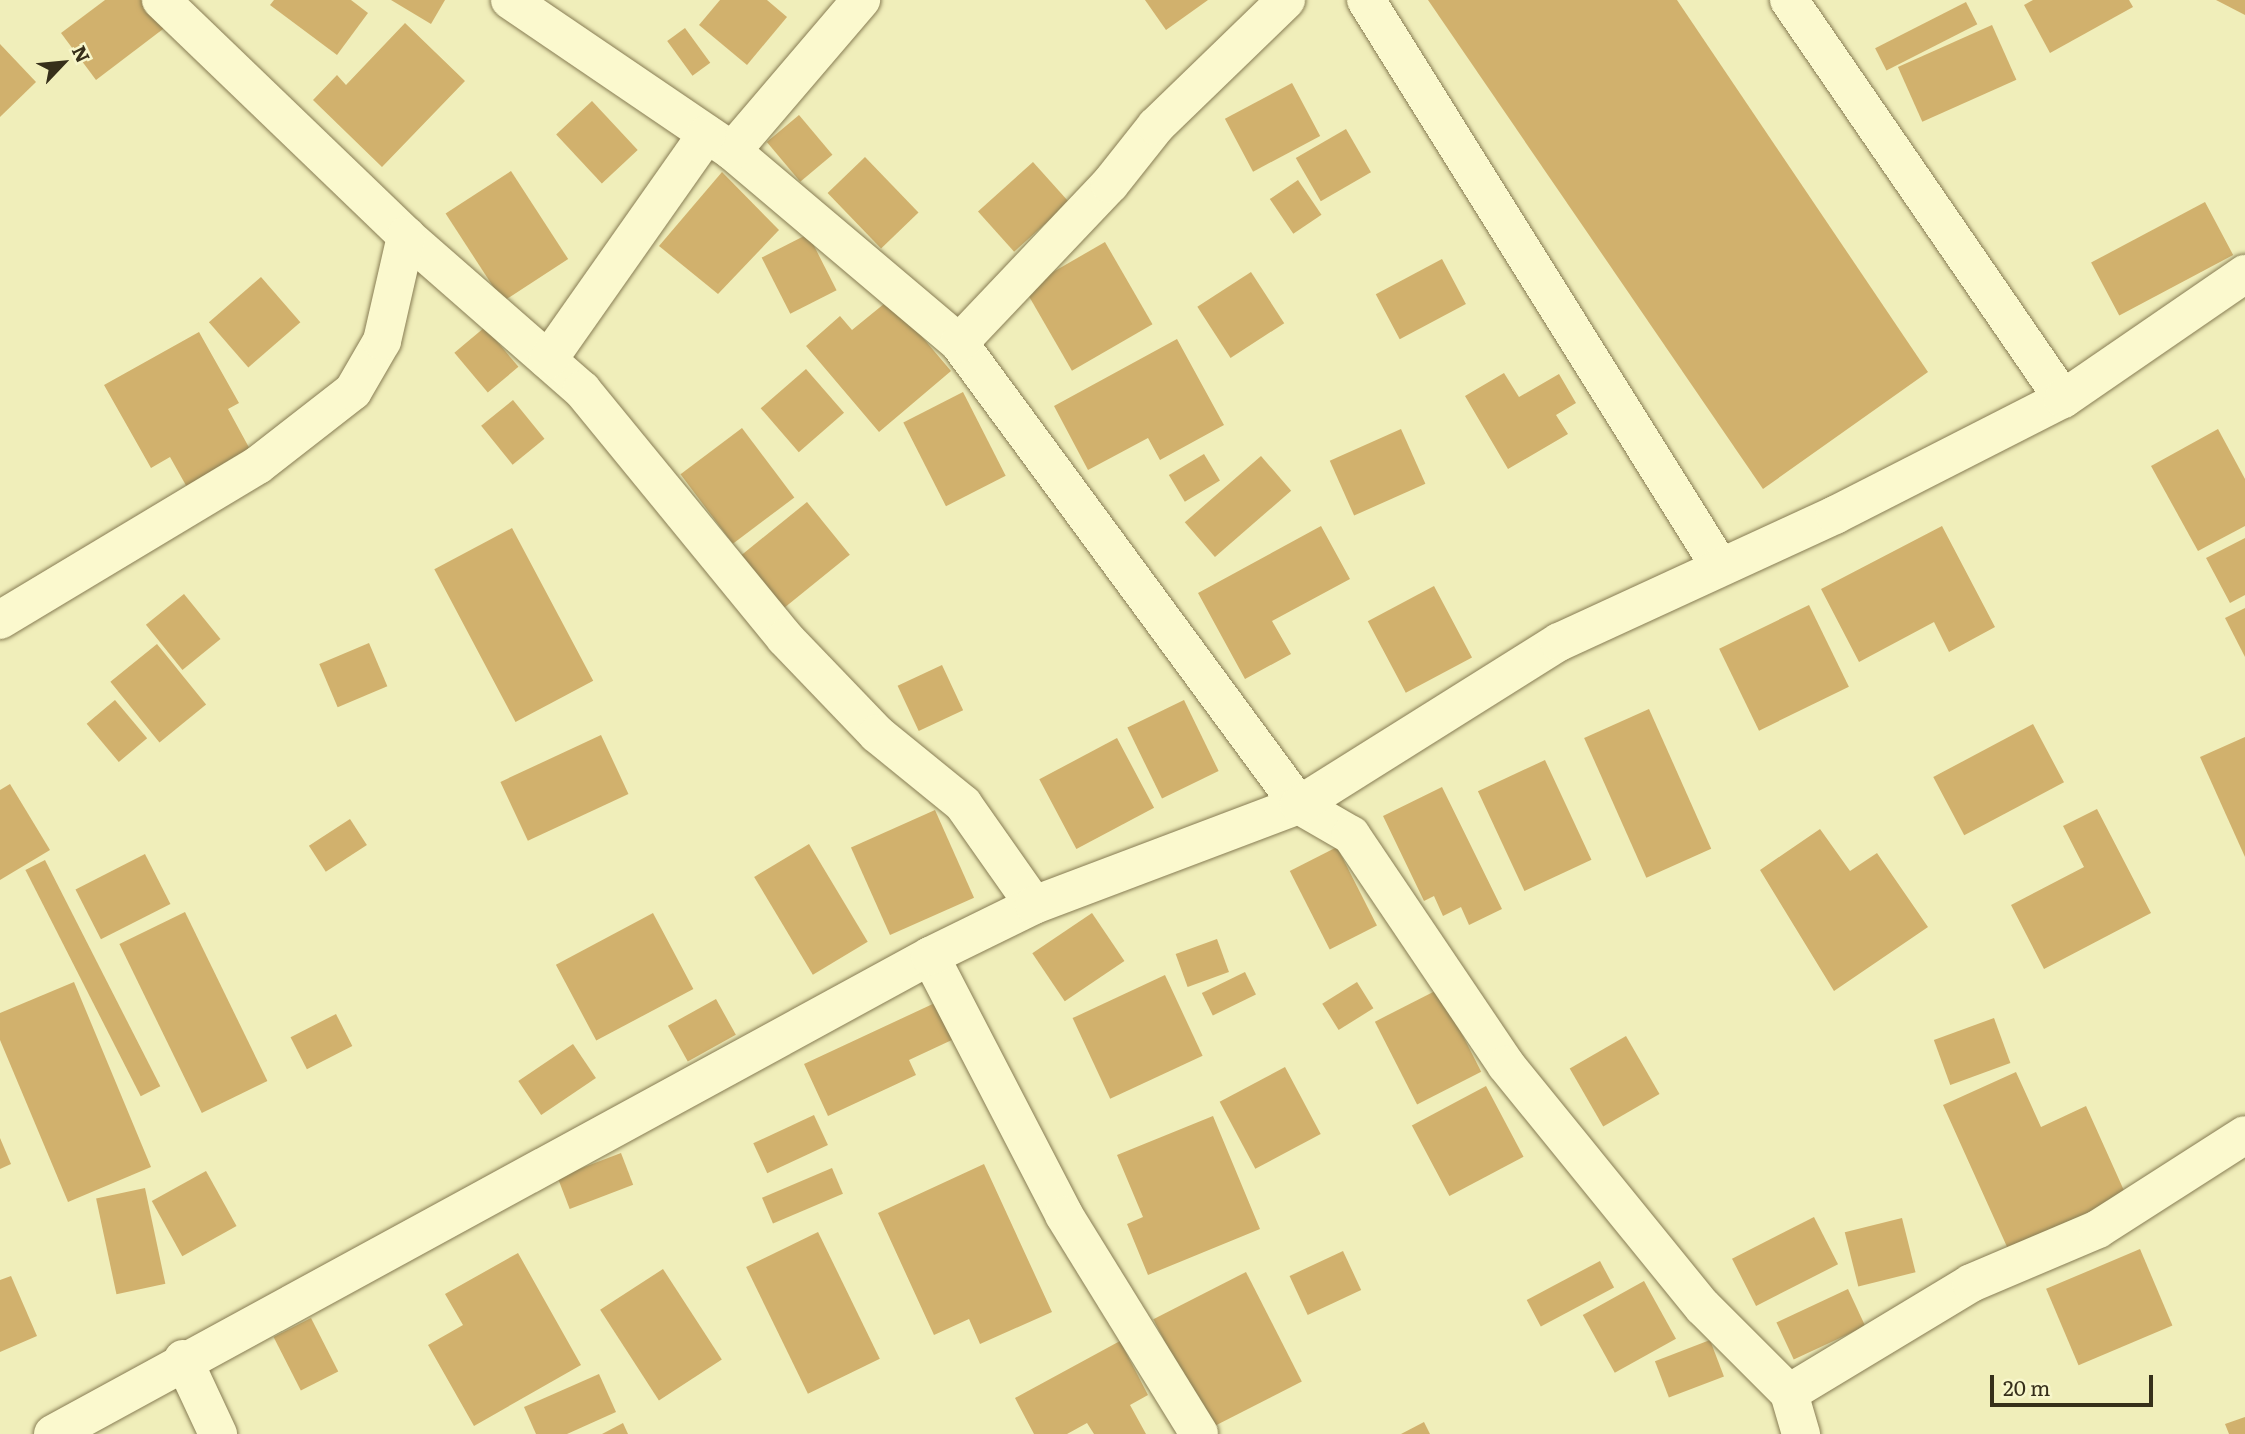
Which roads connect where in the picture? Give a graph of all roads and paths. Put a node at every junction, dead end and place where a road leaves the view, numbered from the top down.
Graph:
1 (161, 0) edge
2 (510, 0) edge
3 (861, 0) edge
4 (1286, 0) edge
5 (1366, 0) edge
6 (1789, 0) edge
7 (719, 143) junction
8 (406, 236) junction
9 (2245, 274) edge
10 (959, 344) junction
11 (548, 360) junction
12 (2063, 399) junction
13 (1720, 567) junction
14 (0, 620) edge
15 (1299, 805) junction
16 (1034, 905) junction
17 (930, 956) junction
18 (2245, 1135) edge
19 (183, 1359) junction
20 (1789, 1393) junction
21 (53, 1434) edge
22 (218, 1434) edge
23 (1199, 1434) edge
24 (1801, 1434) edge

1 - 8 street
2 - 7 street
3 - 7 street
4 - 10 street
5 - 13 street
6 - 12 street
7 - 10 street
7 - 11 street
8 - 11 street
8 - 14 street
9 - 12 street
10 - 15 street
11 - 16 street
12 - 13 street
13 - 15 street
15 - 16 street
15 - 20 street
16 - 17 street
17 - 19 street
17 - 23 street
18 - 20 street
19 - 21 street
19 - 22 street
20 - 24 street

